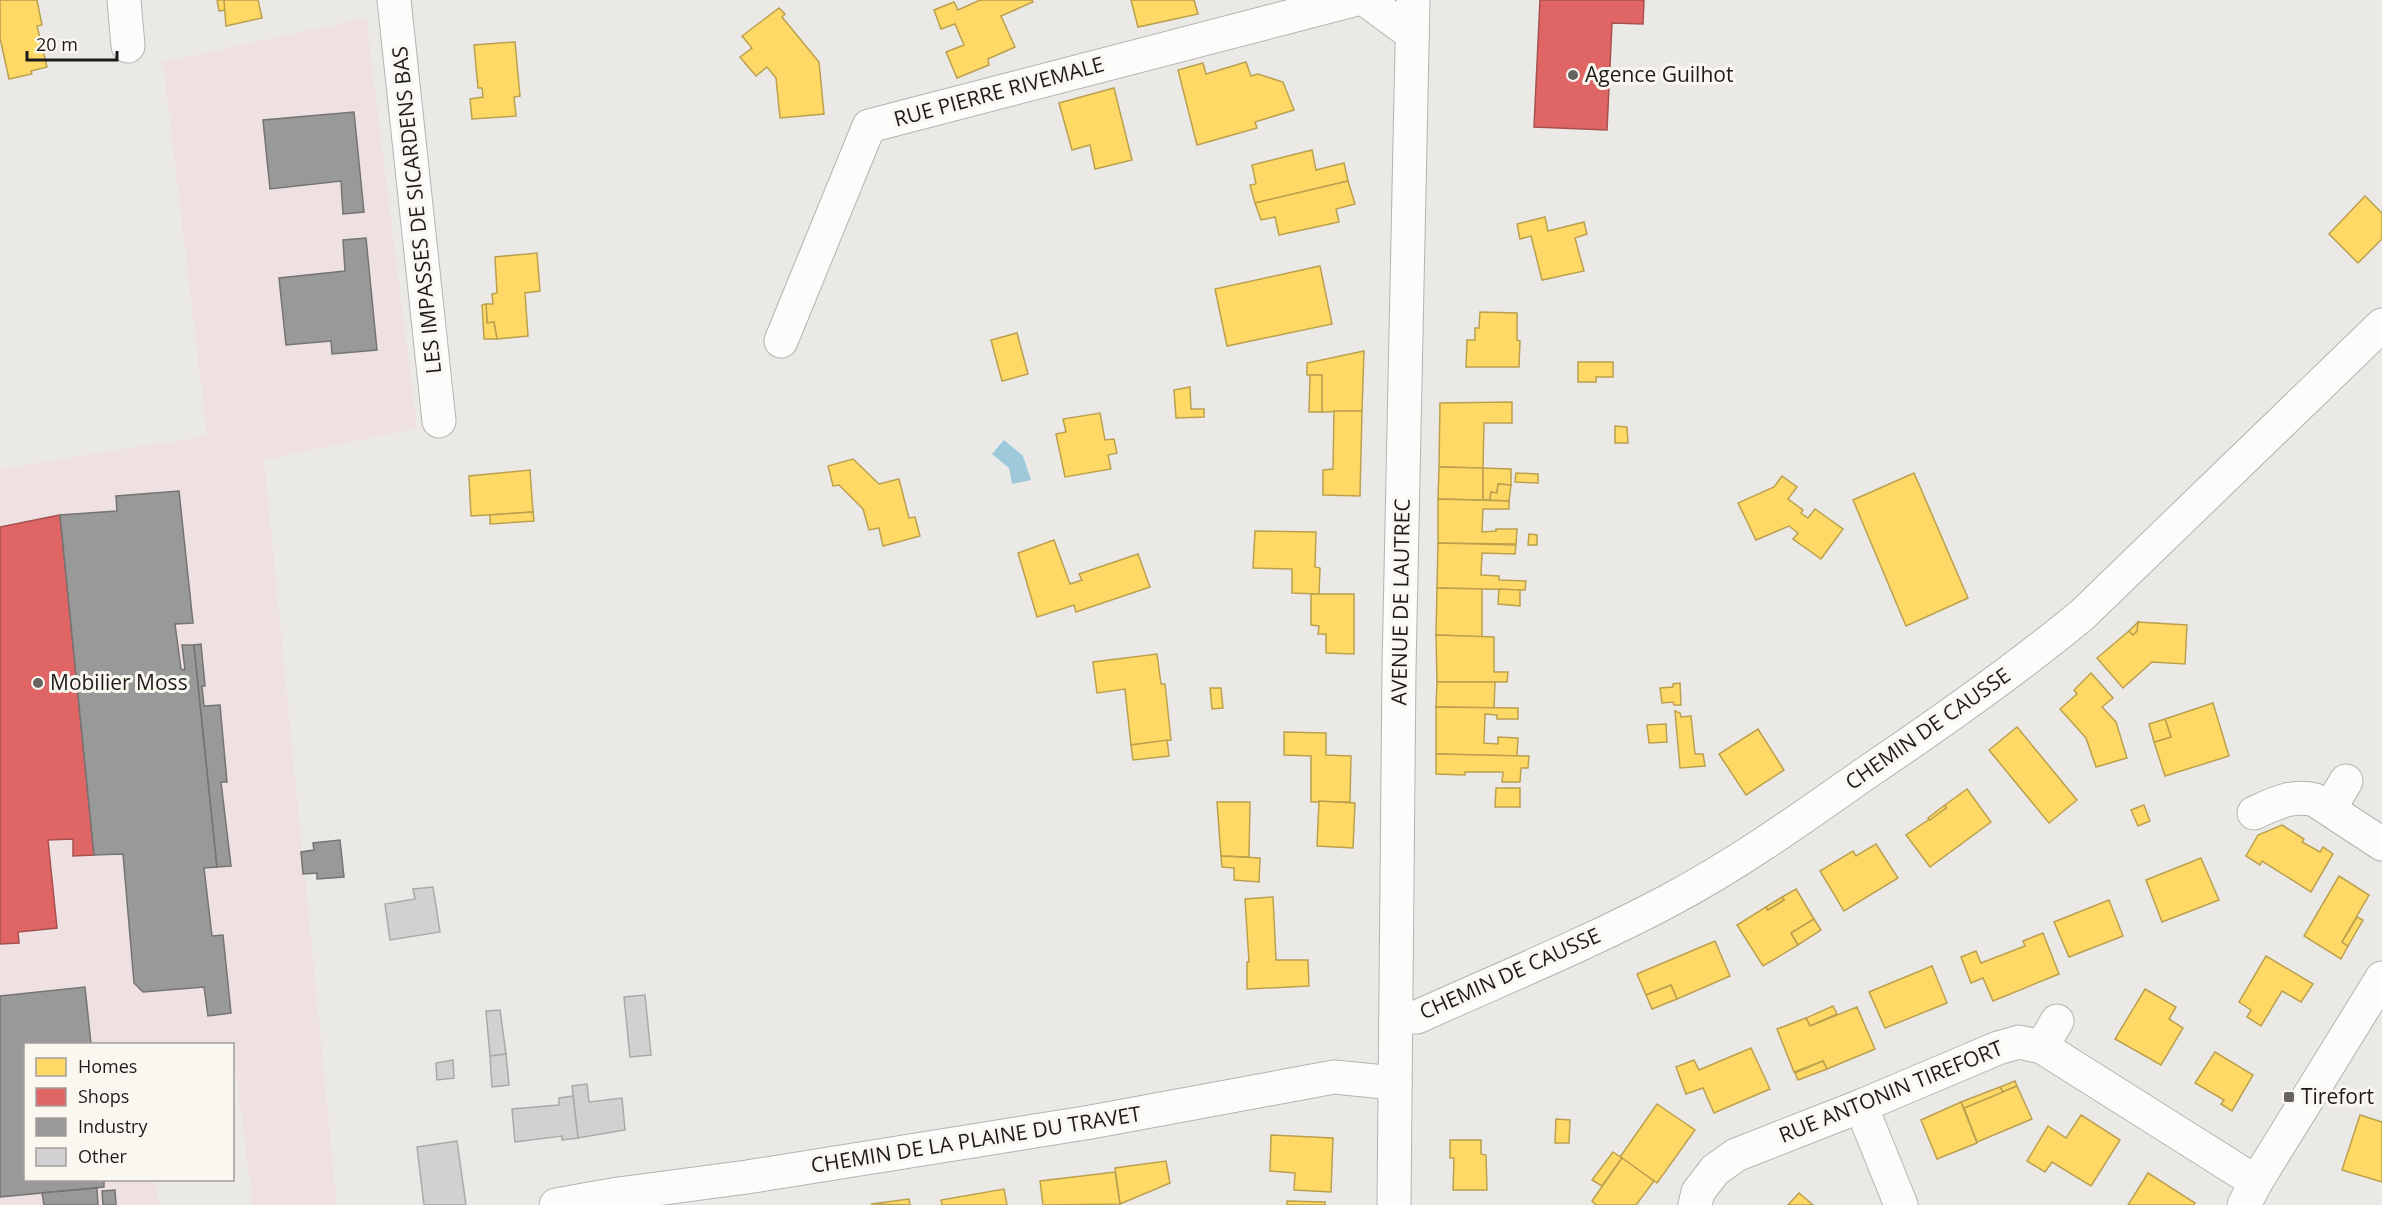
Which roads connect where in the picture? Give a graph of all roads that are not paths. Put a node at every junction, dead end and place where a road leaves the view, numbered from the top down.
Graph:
1 (124, 0) edge
2 (394, 0) edge
3 (1353, 0) edge
4 (1366, 0) edge
5 (1413, 0) edge
6 (1413, 34) junction
7 (128, 46) dead end
8 (2382, 325) edge
9 (781, 341) dead end
10 (439, 421) dead end
11 (2253, 813) dead end
12 (2382, 844) edge
13 (2382, 978) edge
14 (1396, 1017) junction
15 (1395, 1083) junction
16 (1861, 1106) junction
17 (2250, 1194) edge
18 (556, 1205) edge
19 (1394, 1205) edge
20 (1695, 1205) edge
21 (1901, 1205) edge

1 - 7 street
2 - 10 street, LES IMPASSES DE SICARDENS BAS
3 - 9 street, RUE PIERRE RIVEMALE
4 - 6 street
5 - 6 street, AVENUE DE LAUTREC
6 - 14 street, AVENUE DE LAUTREC
8 - 14 street, CHEMIN DE CAUSSE
11 - 12 street
13 - 17 street
14 - 15 street, AVENUE DE LAUTREC
15 - 18 street, CHEMIN DE LA PLAINE DU TRAVET
15 - 19 street, AVENUE DE LAUTREC
16 - 17 street, RUE ANTONIN TIREFORT
16 - 20 street, RUE ANTONIN TIREFORT
16 - 21 street

